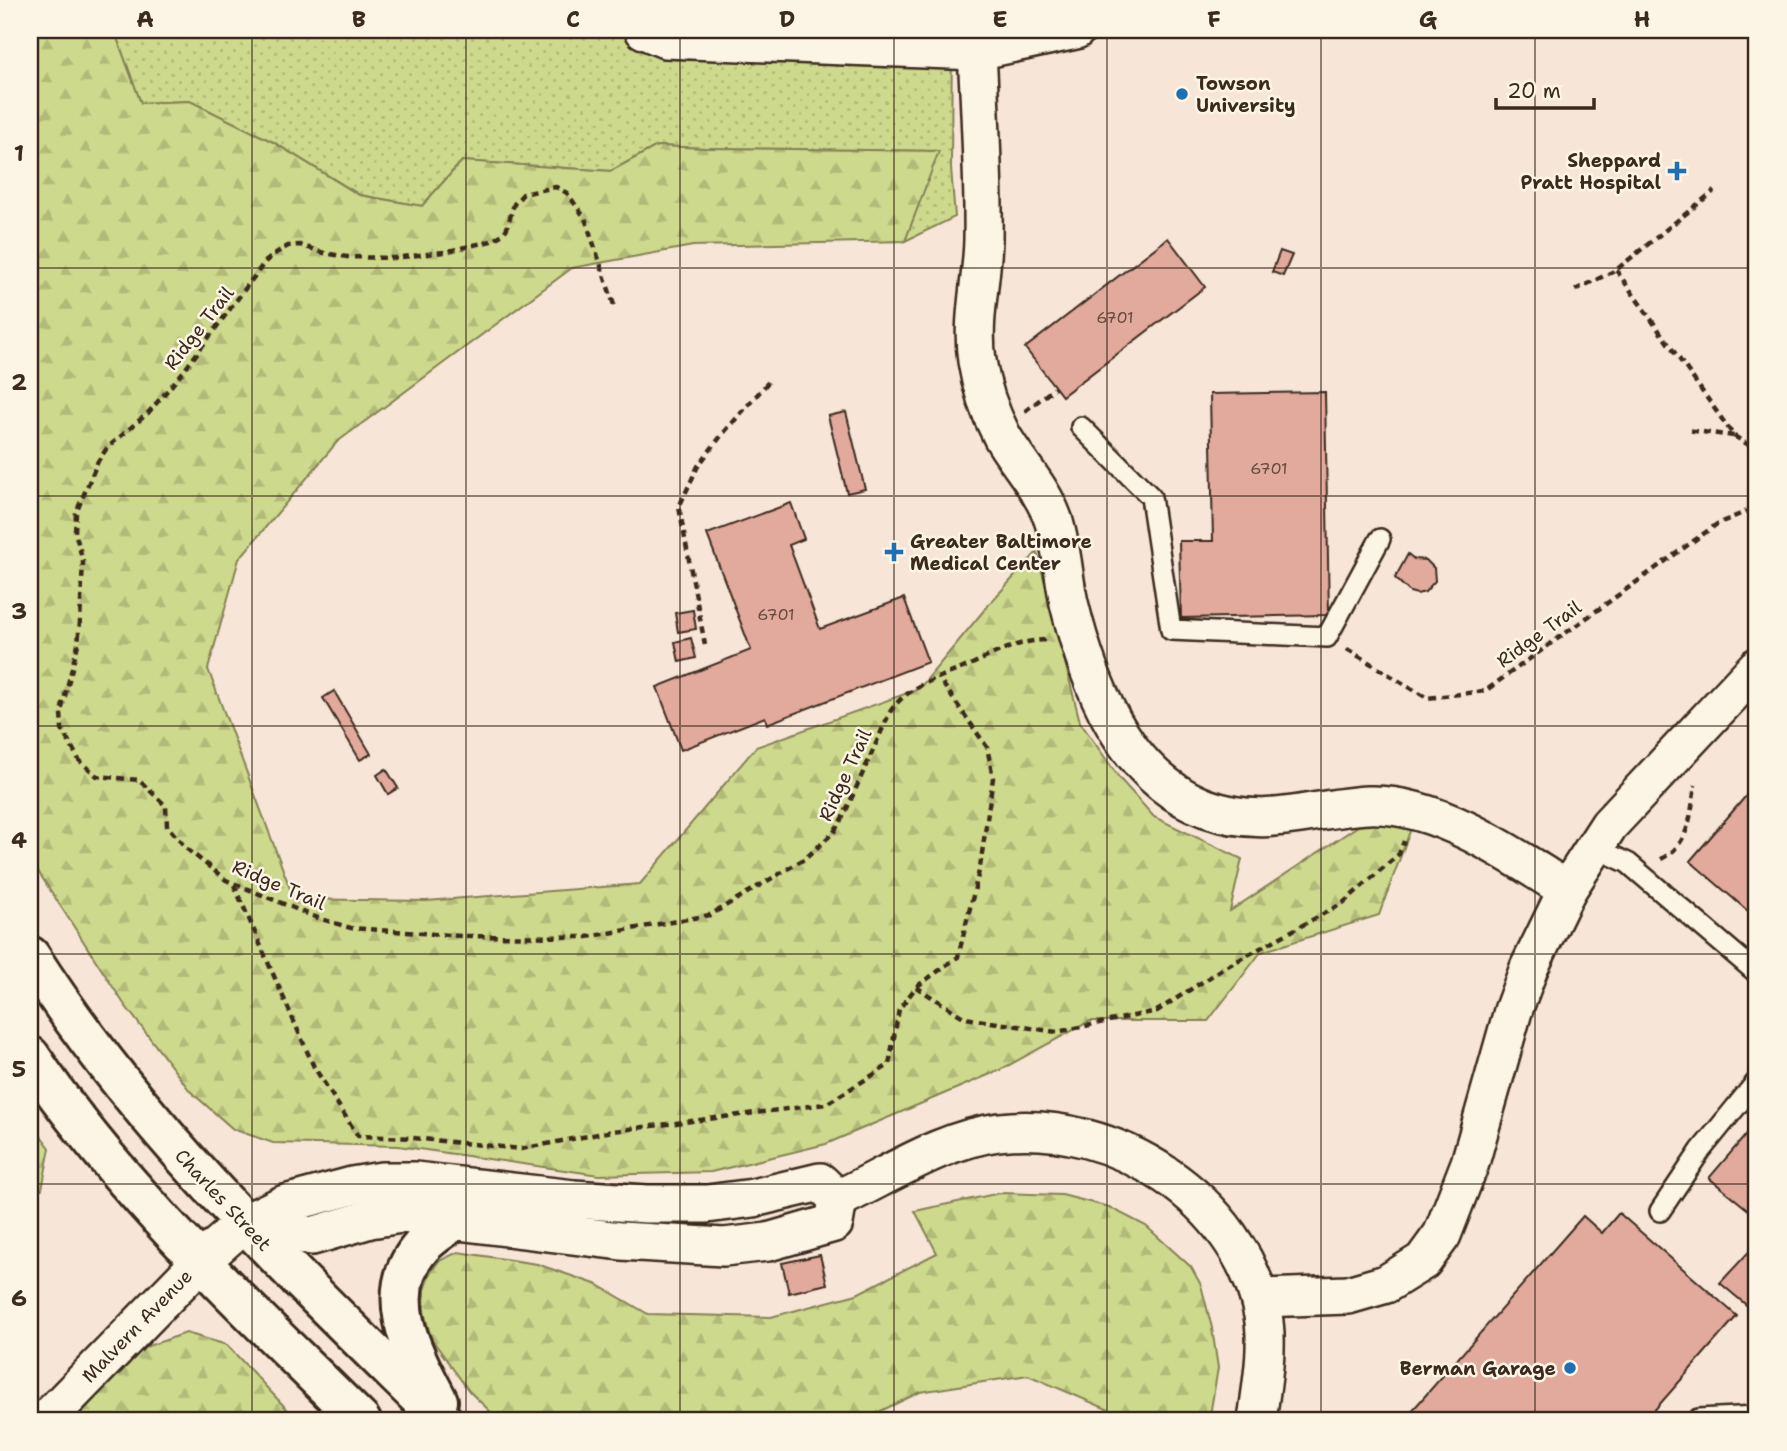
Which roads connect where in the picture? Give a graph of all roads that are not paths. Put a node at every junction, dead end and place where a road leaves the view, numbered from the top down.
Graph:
1 (644, 30) edge
2 (1076, 30) edge
3 (977, 51) junction
4 (1081, 427) dead end
5 (1380, 539) dead end
6 (1757, 667) edge
7 (1594, 847) junction
8 (1567, 890) junction
9 (30, 956) edge
10 (1757, 973) edge
11 (30, 1056) edge
12 (1757, 1081) edge
13 (838, 1199) junction
14 (1660, 1211) dead end
15 (456, 1219) junction
16 (243, 1224) junction
17 (201, 1261) junction
18 (1258, 1298) junction
19 (1757, 1416) edge
20 (45, 1421) edge
21 (361, 1421) edge
22 (445, 1421) edge
23 (1257, 1421) edge
24 (1696, 1421) edge

1 - 3 street
2 - 3 street
3 - 8 street
4 - 5 lane
6 - 7 street
7 - 8 street
7 - 10 lane
8 - 18 street
9 - 16 main road, Charles Street
11 - 17 main road
12 - 14 lane
13 - 15 street
13 - 16 street, Malvern Avenue
13 - 18 street
15 - 16 street
15 - 22 main road
16 - 17 street, Malvern Avenue
16 - 22 main road, Charles Street
17 - 20 street, Malvern Avenue
17 - 21 main road
18 - 23 street
19 - 24 lane

